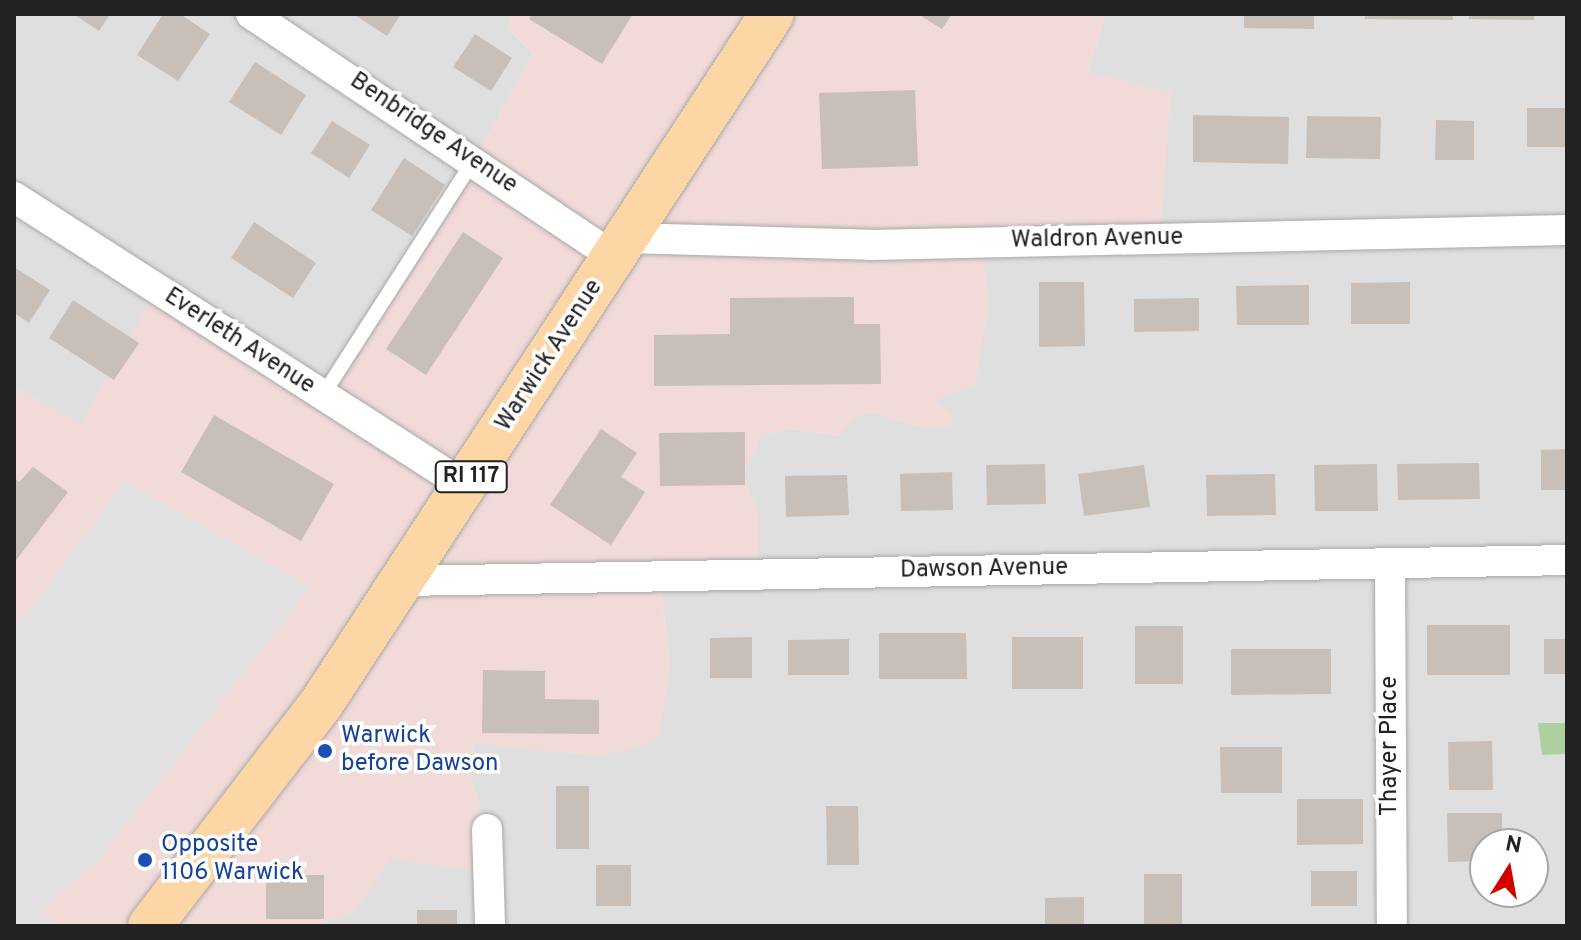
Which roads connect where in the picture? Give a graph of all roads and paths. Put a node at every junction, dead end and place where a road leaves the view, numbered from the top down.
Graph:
1 (251, 14) edge
2 (772, 14) edge
3 (473, 161) junction
4 (14, 197) edge
5 (1567, 230) edge
6 (620, 248) junction
7 (323, 395) junction
8 (465, 486) junction
9 (1567, 560) edge
10 (1390, 566) junction
11 (402, 581) junction
12 (487, 829) dead end
13 (150, 926) edge
14 (490, 926) edge
15 (1392, 926) edge

1 - 3 street, Benbridge Avenue
2 - 6 main road, Warwick Avenue / RI 117
3 - 6 street, Benbridge Avenue
3 - 7 lane
4 - 7 street, Everleth Avenue
5 - 6 street, Waldron Avenue
6 - 8 main road, Warwick Avenue / RI 117
7 - 8 street, Everleth Avenue
8 - 11 main road, Warwick Avenue / RI 117
9 - 10 street, Dawson Avenue
10 - 11 street, Dawson Avenue
10 - 15 street, Thayer Place
11 - 13 main road, Warwick Avenue / RI 117
12 - 14 street

